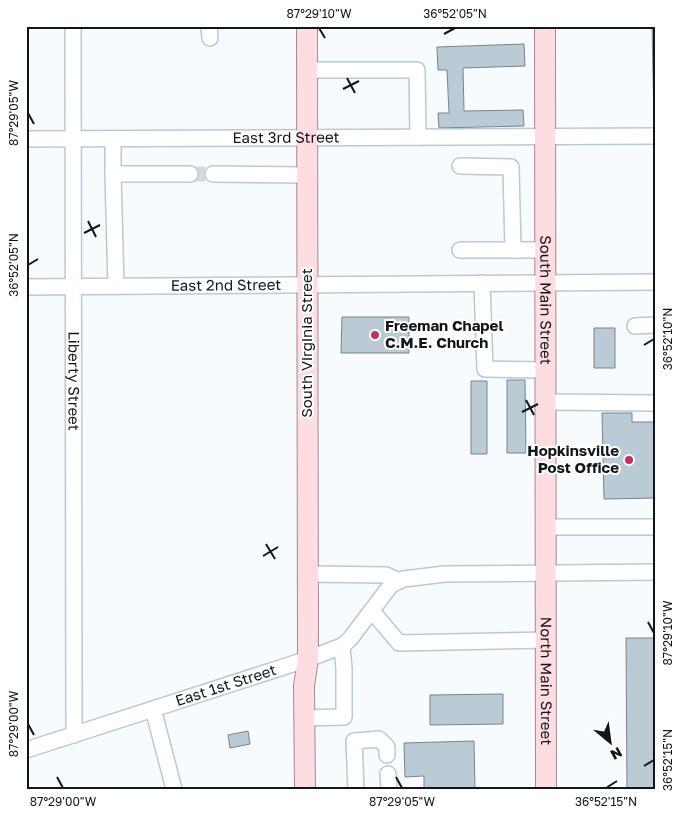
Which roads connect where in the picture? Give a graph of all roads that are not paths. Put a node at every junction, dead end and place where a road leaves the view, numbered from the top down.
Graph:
1 (73, 26) edge
2 (307, 26) edge
3 (545, 26) edge
4 (307, 70) junction
5 (545, 136) junction
6 (656, 136) edge
7 (418, 137) junction
8 (307, 138) junction
9 (26, 139) edge
10 (73, 139) junction
11 (113, 139) junction
12 (460, 166) dead end
13 (114, 174) junction
14 (190, 174) tunnel mouth
15 (213, 174) tunnel mouth
16 (307, 175) junction
17 (460, 250) dead end
18 (513, 250) junction
19 (545, 250) junction
20 (656, 282) edge
21 (482, 283) junction
22 (546, 283) junction
23 (307, 284) junction
24 (73, 286) junction
25 (116, 286) junction
26 (26, 287) edge
27 (656, 325) edge
28 (635, 326) dead end
29 (546, 370) junction
30 (546, 402) junction
31 (656, 403) edge
32 (656, 527) edge
33 (546, 528) junction
34 (546, 572) junction
35 (656, 572) edge
36 (308, 574) junction
37 (399, 581) junction
38 (372, 611) junction
39 (546, 640) junction
40 (342, 646) junction
41 (308, 659) junction
42 (153, 709) junction
43 (304, 718) junction
44 (74, 735) junction
45 (26, 750) edge
46 (388, 755) dead end
47 (174, 789) edge
48 (305, 789) edge
49 (356, 789) edge
50 (546, 789) edge

1 - 10 street, Liberty Street
2 - 4 main road, South Virginia Street
3 - 5 main road, South Main Street
4 - 7 street
4 - 8 main road, South Virginia Street
5 - 6 street, East 3rd Street
5 - 7 street, East 3rd Street
5 - 19 main road, South Main Street
7 - 8 street, East 3rd Street
8 - 11 street, East 3rd Street
8 - 16 main road, South Virginia Street
9 - 10 street, East 3rd Street
10 - 11 street, East 3rd Street
10 - 24 street, Liberty Street
11 - 13 street
12 - 18 street
13 - 14 street
13 - 25 street
15 - 16 street
16 - 23 main road, South Virginia Street
17 - 18 street
18 - 19 street
19 - 22 main road, South Main Street
20 - 22 street, East 2nd Street
21 - 22 street, East 2nd Street
21 - 23 street, East 2nd Street
21 - 29 street
22 - 29 main road, South Main Street
23 - 25 street, East 2nd Street
23 - 36 main road, South Virginia Street
24 - 25 street, East 2nd Street
24 - 26 street, East 2nd Street
24 - 44 street, Liberty Street
27 - 28 street
29 - 30 main road, South Main Street
30 - 31 street
30 - 33 main road, South Main Street
32 - 33 street
33 - 34 main road, South Main Street
34 - 35 street
34 - 37 street
34 - 39 main road, North Main Street
36 - 37 street
36 - 41 main road, South Virginia Street
37 - 38 street, East 1st Street
38 - 39 street
38 - 40 street, East 1st Street
39 - 50 main road, North Main Street
40 - 41 street, East 1st Street
40 - 43 street
41 - 42 street, East 1st Street
41 - 43 main road, South Virginia Street
42 - 44 street, East 1st Street
42 - 47 street
43 - 48 main road, South Virginia Street
44 - 45 street, East 1st Street
46 - 49 street

